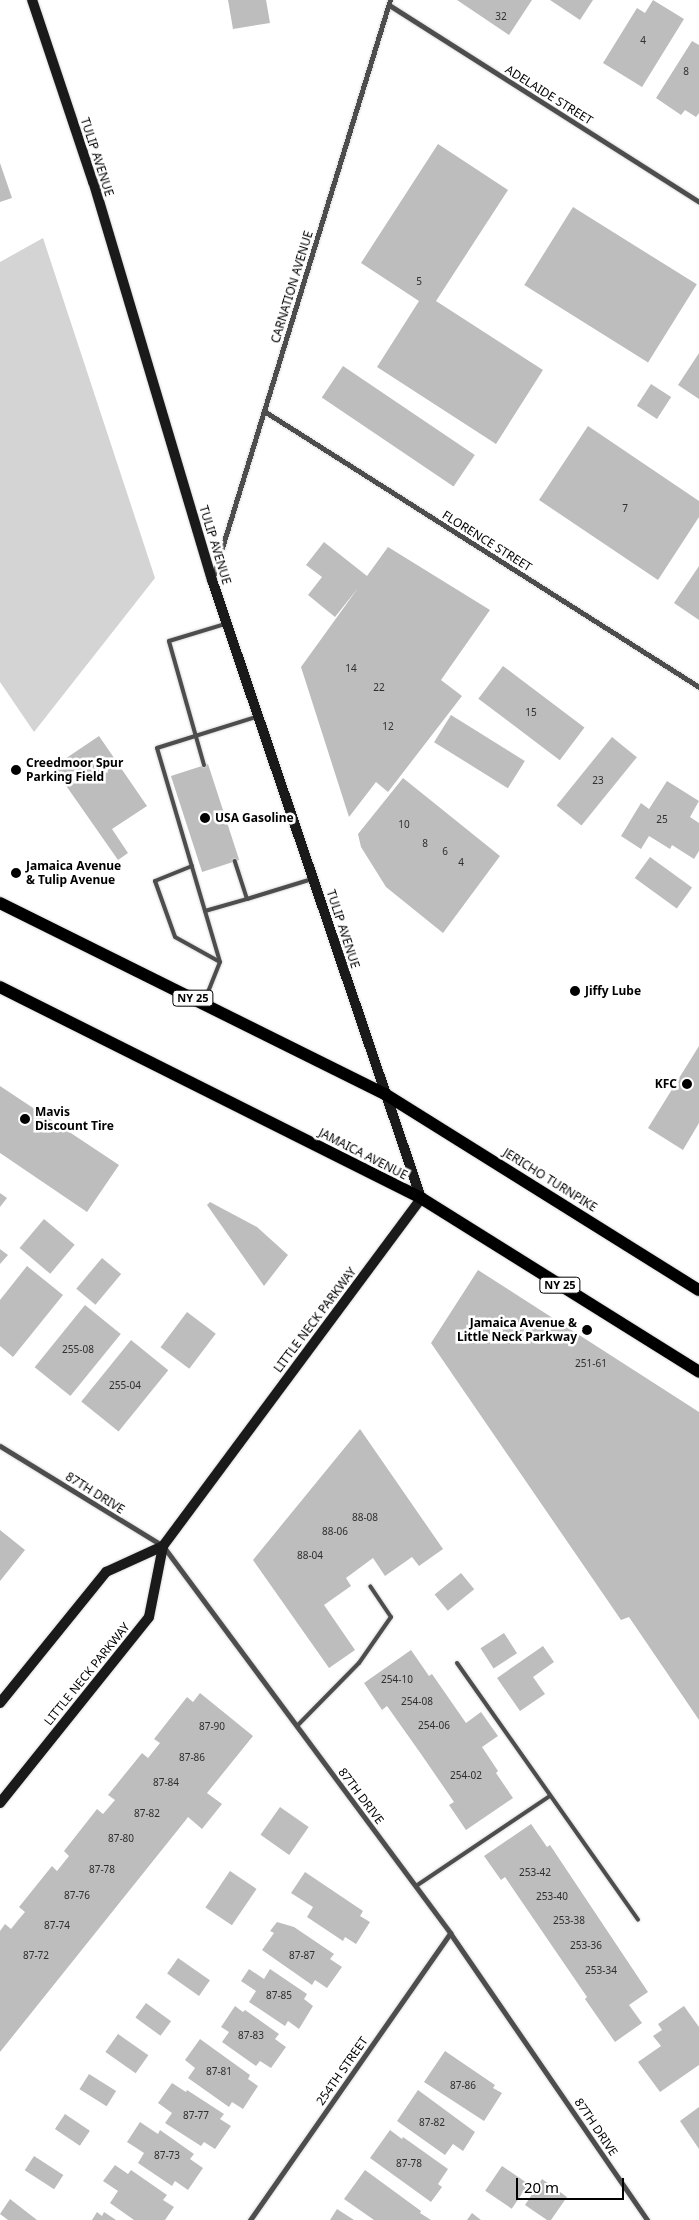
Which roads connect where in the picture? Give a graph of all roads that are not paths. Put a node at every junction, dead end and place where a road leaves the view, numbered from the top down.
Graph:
1 (32, 0) edge
2 (389, 2) edge
3 (699, 202) edge
4 (264, 411) junction
5 (212, 580) junction
6 (227, 623) junction
7 (699, 687) edge
8 (258, 717) junction
9 (195, 736) junction
10 (204, 765) dead end
11 (235, 861) dead end
12 (192, 866) junction
13 (313, 878) junction
14 (247, 899) junction
15 (0, 903) edge
16 (205, 911) junction
17 (220, 962) junction
18 (0, 987) edge
19 (204, 1004) junction
20 (386, 1094) junction
21 (421, 1198) junction
22 (699, 1290) edge
23 (699, 1372) edge
24 (0, 1446) edge
25 (163, 1546) junction
26 (370, 1586) dead end
27 (458, 1663) dead end
28 (0, 1703) edge
29 (297, 1726) junction
30 (550, 1796) junction
31 (0, 1804) edge
32 (416, 1886) junction
33 (638, 1920) dead end
34 (450, 1933) junction
35 (250, 2220) edge
36 (647, 2220) edge

1 - 5 main road, TULIP AVENUE
2 - 3 street, ADELAIDE STREET
2 - 4 street, CARNATION AVENUE
4 - 5 street, CARNATION AVENUE
4 - 7 street, FLORENCE STREET
5 - 6 main road, TULIP AVENUE
6 - 8 main road, TULIP AVENUE
6 - 9 lane
8 - 9 lane
8 - 13 main road, TULIP AVENUE
9 - 10 lane
9 - 12 lane
11 - 14 lane
12 - 16 lane
12 - 17 lane
13 - 14 lane
13 - 20 main road, TULIP AVENUE
14 - 16 lane
15 - 19 main road, NY 25
16 - 17 lane
17 - 19 lane
18 - 21 main road, JAMAICA AVENUE / NY 25
19 - 20 main road, NY 25
20 - 21 main road
20 - 22 main road, JERICHO TURNPIKE / NY 25
21 - 23 main road, JAMAICA AVENUE / NY 25
21 - 25 main road, LITTLE NECK PARKWAY
24 - 25 street, 87TH DRIVE
25 - 28 main road, LITTLE NECK PARKWAY
25 - 29 street, 87TH DRIVE
25 - 31 main road, LITTLE NECK PARKWAY
26 - 29 lane
27 - 30 lane
29 - 32 street, 87TH DRIVE
30 - 32 lane
30 - 33 lane
32 - 34 street, 87TH DRIVE
34 - 35 street, 254TH STREET
34 - 36 street, 87TH DRIVE

